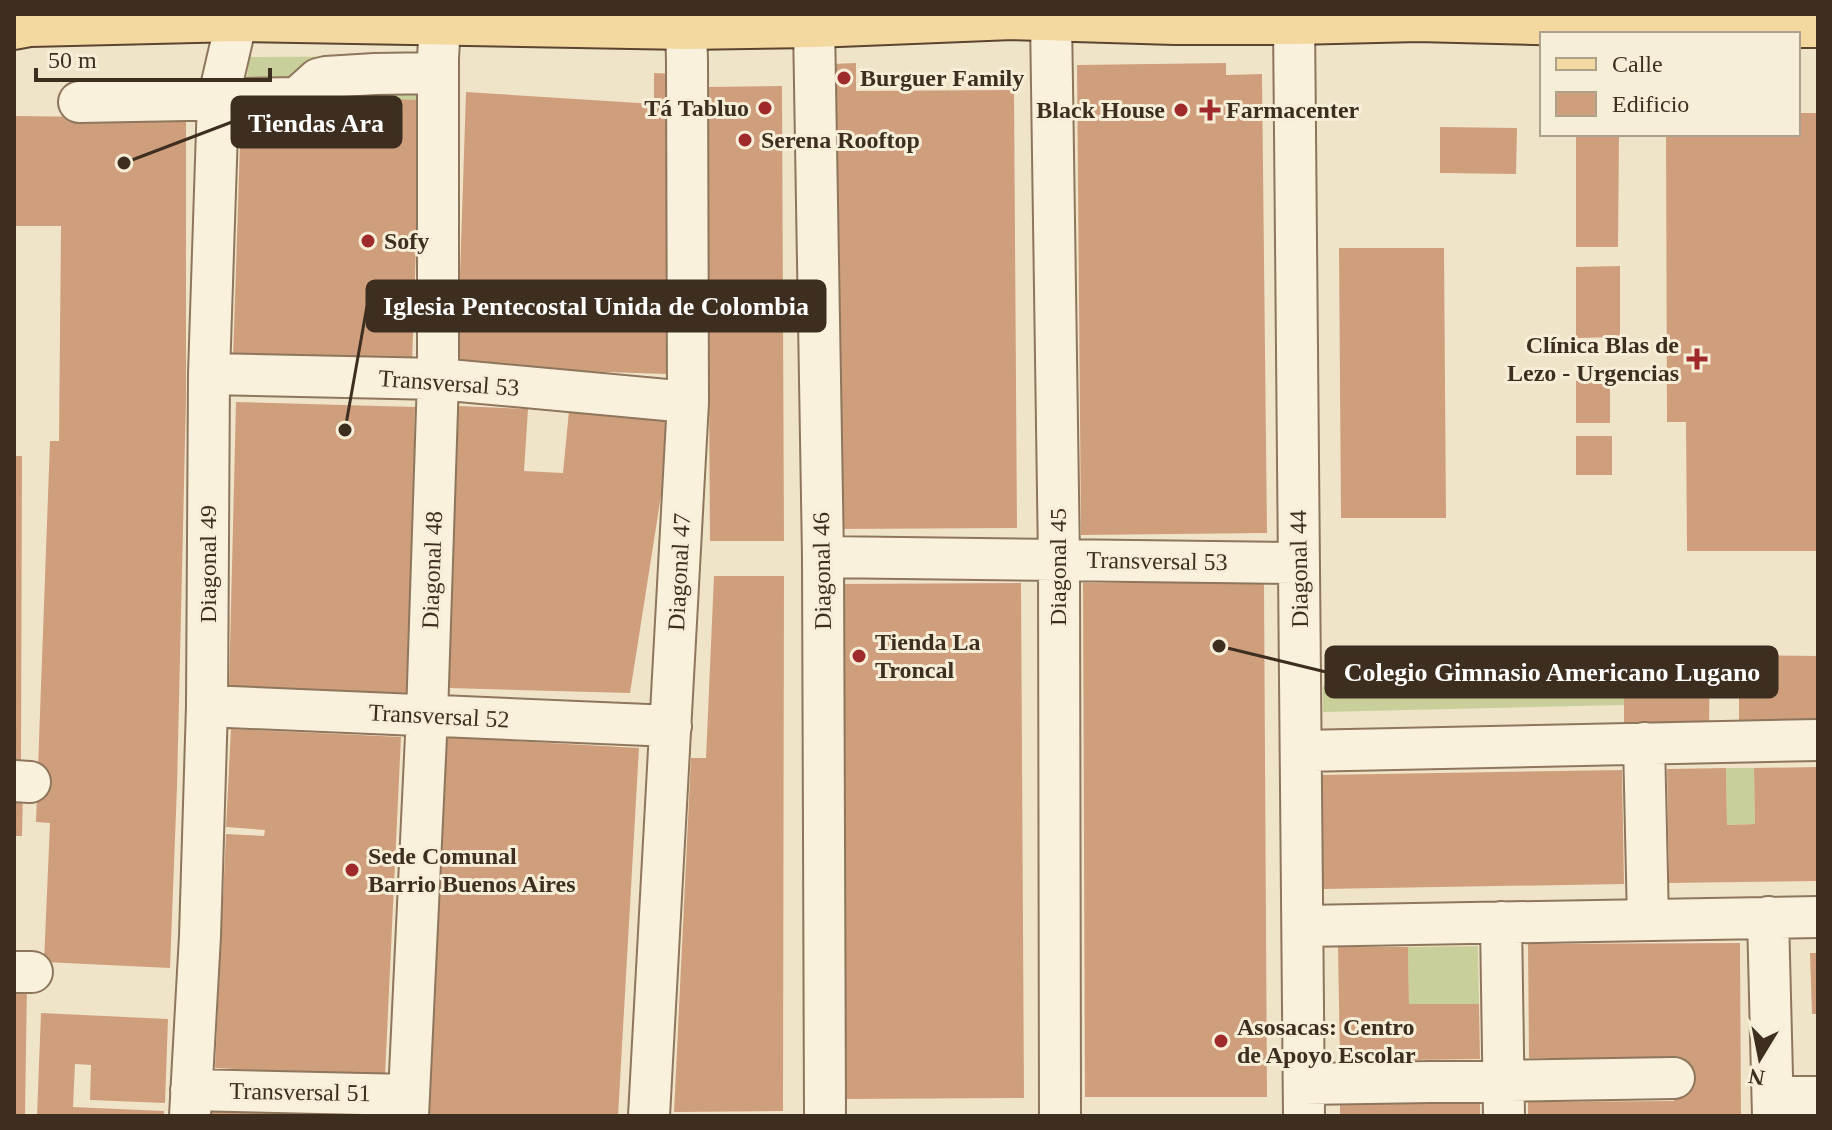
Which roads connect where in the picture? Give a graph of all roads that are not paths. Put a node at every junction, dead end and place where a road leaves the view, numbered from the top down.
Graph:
1 (1019, 16) edge
2 (238, 17) edge
3 (1294, 22) junction
4 (440, 24) junction
5 (19, 25) edge
6 (814, 25) junction
7 (1818, 25) edge
8 (686, 27) junction
9 (438, 73) junction
10 (218, 100) junction
11 (79, 102) dead end
12 (209, 374) junction
13 (438, 379) junction
14 (688, 402) junction
15 (823, 557) junction
16 (1059, 560) junction
17 (1299, 563) junction
18 (207, 706) junction
19 (427, 715) junction
20 (671, 726) junction
21 (1818, 740) edge
22 (1644, 743) junction
23 (1301, 751) junction
24 (1768, 917) junction
25 (1818, 917) edge
26 (1648, 920) junction
27 (1501, 922) junction
28 (1303, 926) junction
29 (1674, 1078) dead end
30 (1818, 1097) edge
31 (1504, 1098) edge
32 (1304, 1100) edge
33 (190, 1103) edge
34 (409, 1105) edge
35 (1773, 1106) edge
36 (649, 1116) edge
37 (825, 1116) edge
38 (1060, 1116) edge

1 - 3 main road
1 - 6 main road
1 - 16 street, Diagonal 45
2 - 4 main road
2 - 5 main road
2 - 10 street, Diagonal 49
3 - 7 main road
3 - 17 street, Diagonal 44
4 - 8 main road
4 - 9 street, Diagonal 48
6 - 8 main road
6 - 15 street, Diagonal 46
8 - 14 street, Diagonal 47
9 - 10 street
9 - 13 street, Diagonal 48
10 - 11 street
10 - 12 street, Diagonal 49
12 - 13 street, Transversal 53
12 - 18 street, Diagonal 49
13 - 14 street, Transversal 53
13 - 19 street, Diagonal 48
14 - 20 street, Diagonal 47
15 - 16 street, Transversal 53
15 - 37 street, Diagonal 46
16 - 17 street, Transversal 53
16 - 38 street, Diagonal 45
17 - 23 street, Diagonal 44
18 - 19 street, Transversal 52
18 - 33 street, Diagonal 49
19 - 20 street, Transversal 52
19 - 34 street, Diagonal 48
20 - 36 street, Diagonal 47
21 - 22 street
22 - 23 street
22 - 26 street
23 - 28 street, Diagonal 44
24 - 25 street
24 - 26 street
24 - 35 street
26 - 27 street
27 - 28 street
27 - 31 street
28 - 32 street, Diagonal 44
29 - 31 street
30 - 35 street
31 - 32 street
33 - 34 street, Transversal 51

